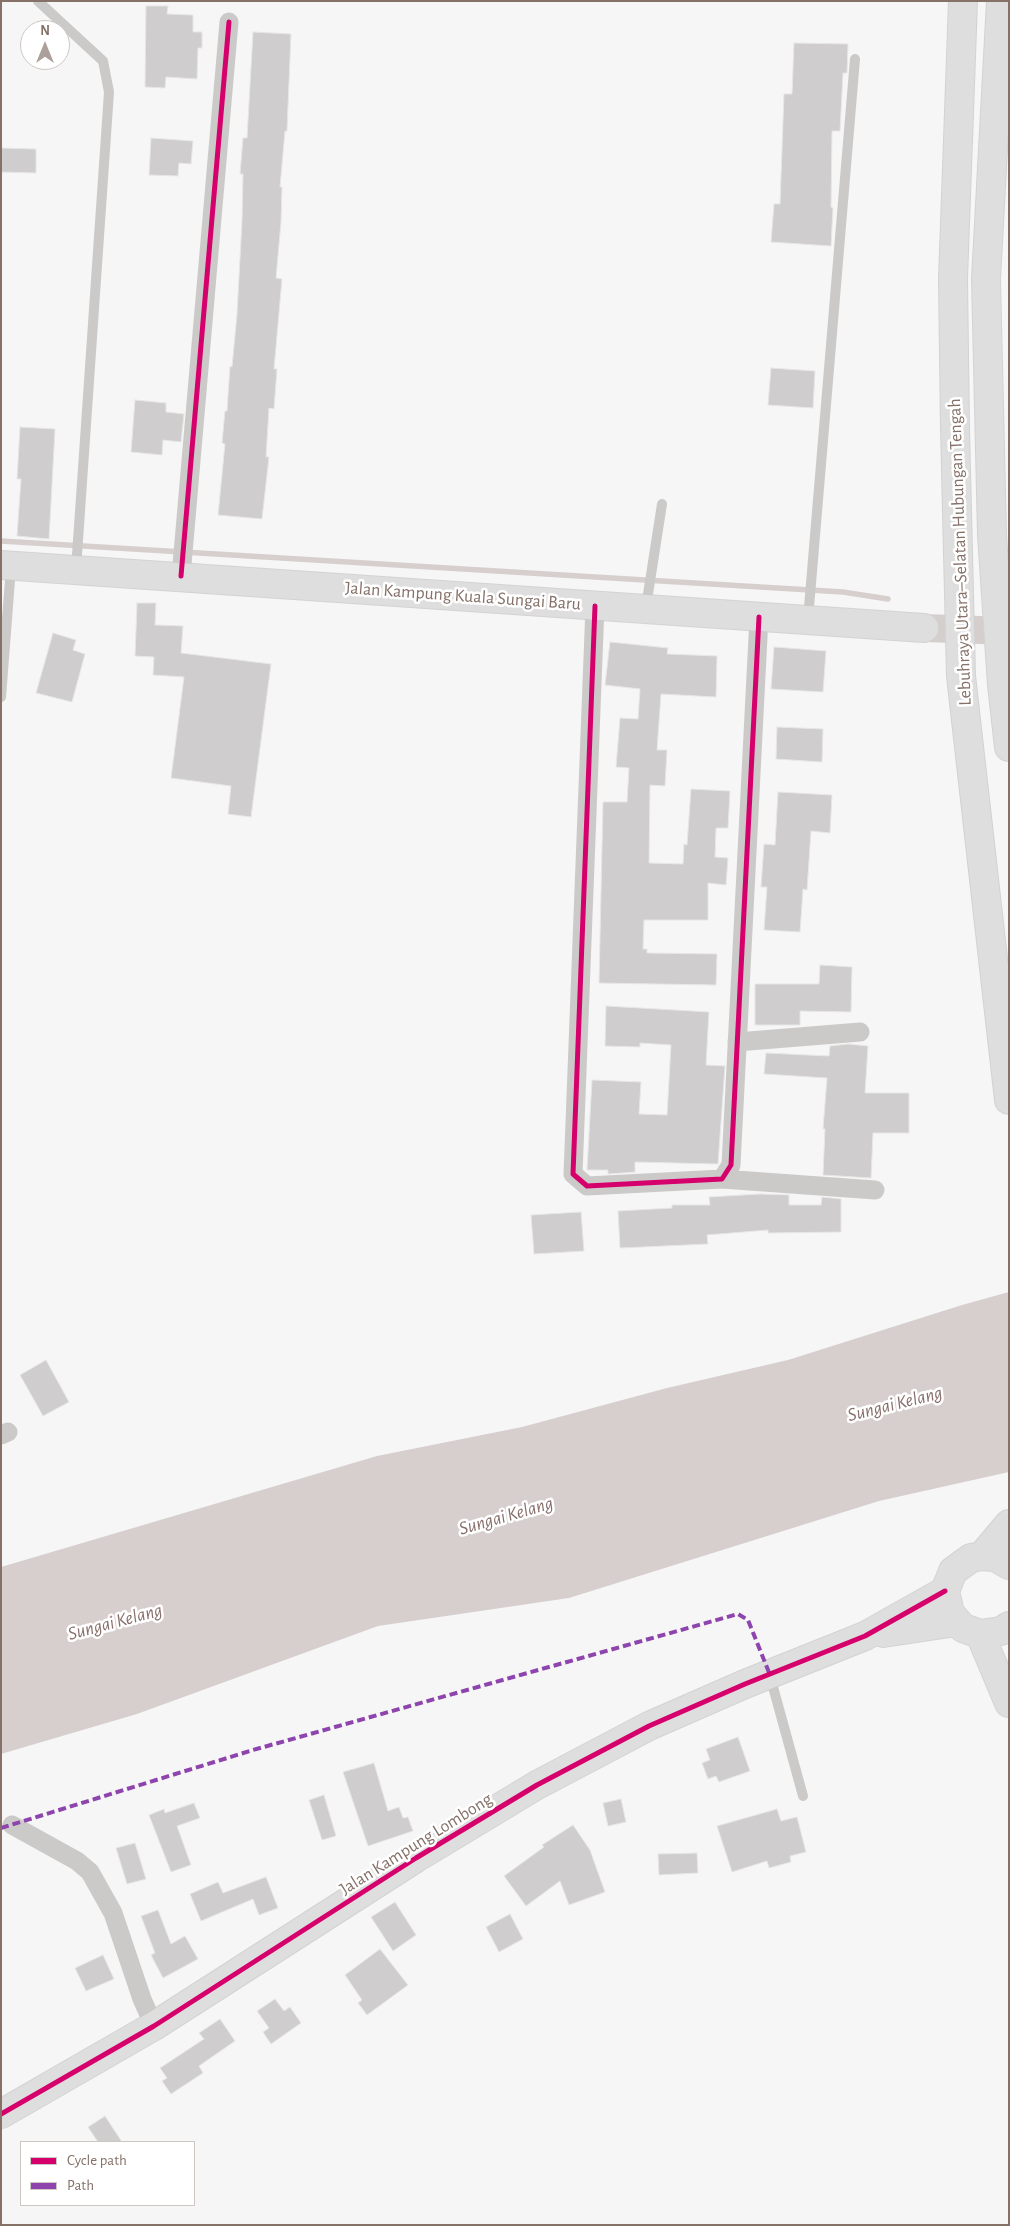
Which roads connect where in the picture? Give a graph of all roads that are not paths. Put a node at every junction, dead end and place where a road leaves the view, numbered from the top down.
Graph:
1 (38, 1) edge
2 (963, 1) edge
3 (1001, 1) edge
4 (229, 22) dead end
5 (855, 59) dead end
6 (662, 504) dead end
7 (76, 565) junction
8 (6, 566) edge
9 (181, 571) junction
10 (648, 600) junction
11 (595, 606) junction
12 (809, 610) junction
13 (759, 617) junction
14 (924, 628) tunnel mouth
15 (1, 697) edge
16 (1009, 747) edge
17 (860, 1032) dead end
18 (737, 1042) junction
19 (1009, 1100) edge
20 (722, 1179) junction
21 (875, 1190) dead end
22 (1009, 1524) edge
23 (982, 1556) junction
24 (1009, 1564) edge
25 (945, 1591) junction
26 (956, 1622) junction
27 (1009, 1626) edge
28 (980, 1634) junction
29 (865, 1636) junction
30 (770, 1675) junction
31 (1009, 1703) edge
32 (803, 1796) dead end
33 (12, 1825) dead end
34 (154, 2026) junction
35 (1, 2114) edge

1 - 7 lane
2 - 19 main road, Lebuhraya Utara–Selatan Hubungan Tengah
3 - 16 main road, Lebuhraya Utara–Selatan Hubungan Tengah
4 - 9 street
5 - 12 lane
6 - 10 lane
7 - 8 main road, Jalan Kampung Kuala Sungai Baru
7 - 9 main road, Jalan Kampung Kuala Sungai Baru
8 - 15 lane
9 - 11 main road, Jalan Kampung Kuala Sungai Baru
10 - 11 main road, Jalan Kampung Kuala Sungai Baru
10 - 13 main road, Jalan Kampung Kuala Sungai Baru
11 - 20 street
12 - 13 main road, Jalan Kampung Kuala Sungai Baru
12 - 14 main road, Jalan Kampung Kuala Sungai Baru
13 - 18 street
17 - 18 street
18 - 20 street
20 - 21 street
22 - 23 main road
23 - 24 main road
23 - 25 main road
25 - 26 main road
25 - 29 main road
26 - 28 main road
26 - 29 main road
27 - 28 main road
28 - 31 main road
29 - 30 main road, Jalan Kampung Lombong
30 - 32 lane
30 - 34 main road, Jalan Kampung Lombong
33 - 34 street
34 - 35 main road, Jalan Kampung Lombong

